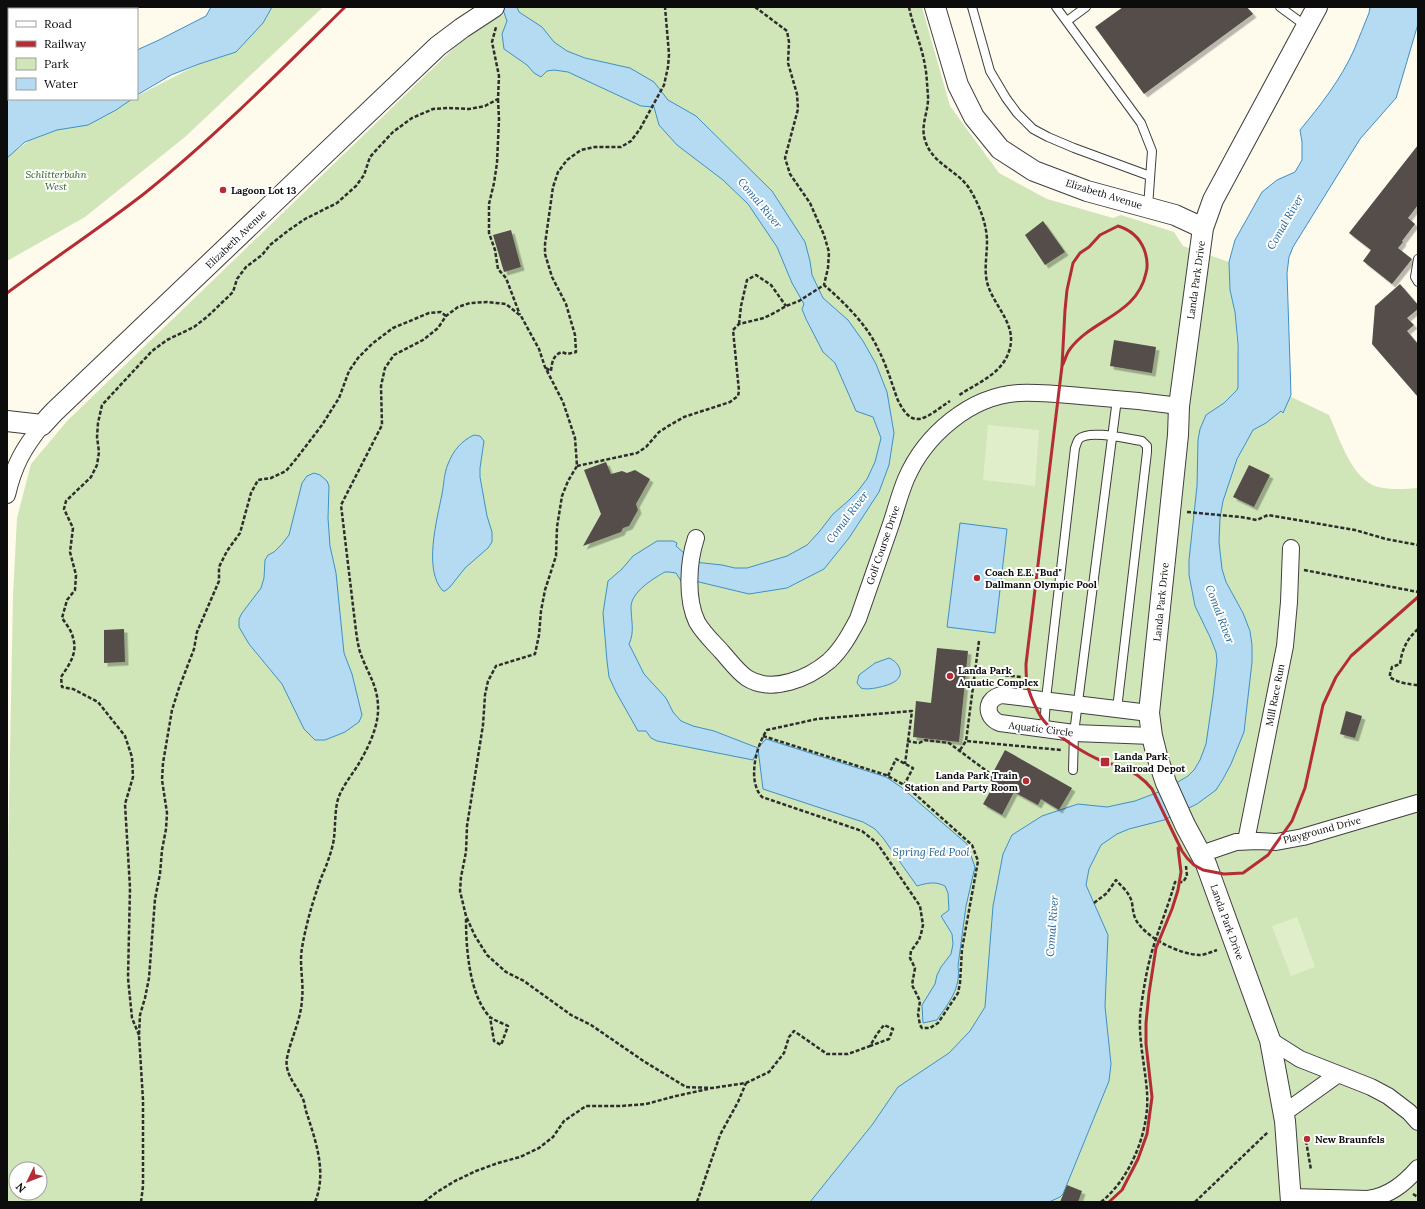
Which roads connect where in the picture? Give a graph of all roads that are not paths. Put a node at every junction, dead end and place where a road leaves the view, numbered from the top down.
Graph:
1 (935, 7) edge
2 (972, 7) edge
3 (1056, 7) edge
4 (1086, 7) edge
5 (1280, 7) edge
6 (1317, 7) edge
7 (496, 15) edge
8 (1067, 21) junction
9 (1306, 26) junction
10 (1150, 176) junction
11 (1148, 208) junction
12 (1203, 228) junction
13 (1418, 259) edge
14 (1418, 282) edge
15 (1117, 399) junction
16 (1179, 406) junction
17 (7, 421) edge
18 (42, 425) junction
19 (1113, 437) junction
20 (7, 495) edge
21 (696, 538) dead end
22 (1291, 548) dead end
23 (1046, 699) junction
24 (1077, 703) junction
25 (1117, 709) junction
26 (1149, 713) junction
27 (1044, 730) junction
28 (1074, 733) junction
29 (1152, 736) junction
30 (1073, 770) dead end
31 (1418, 803) edge
32 (1246, 841) junction
33 (1193, 859) junction
34 (1270, 1040) junction
35 (1337, 1075) junction
36 (1284, 1114) junction
37 (1418, 1122) edge
38 (1418, 1168) edge
39 (1291, 1200) edge

1 - 11 street, Elizabeth Avenue
2 - 10 lane
3 - 8 lane
4 - 8 lane
5 - 9 lane
6 - 9 street, Landa Park Drive
7 - 18 street, Elizabeth Avenue
8 - 10 lane
9 - 12 street, Landa Park Drive
10 - 11 lane
11 - 12 street, Elizabeth Avenue
12 - 16 street, Landa Park Drive
13 - 14 lane
15 - 16 street, Golf Course Drive
15 - 19 lane
15 - 21 street, Golf Course Drive
16 - 26 street, Landa Park Drive
17 - 18 street
18 - 20 street, Elizabeth Avenue
19 - 23 lane
19 - 24 lane
19 - 25 lane
22 - 32 street, Mill Race Run
23 - 24 street, Aquatic Circle
23 - 27 lane
23 - 27 street, Aquatic Circle
24 - 25 street, Aquatic Circle
24 - 28 lane
25 - 26 street, Aquatic Circle
26 - 29 street, Landa Park Drive
27 - 28 street, Aquatic Circle
28 - 29 street, Aquatic Circle
28 - 30 lane
29 - 33 street, Landa Park Drive
31 - 32 street, Playground Drive
32 - 33 street, Playground Drive
33 - 34 street, Landa Park Drive
34 - 35 street
34 - 36 street, Landa Park Drive
35 - 36 street
35 - 37 street
36 - 39 street, Landa Park Drive
38 - 39 street

